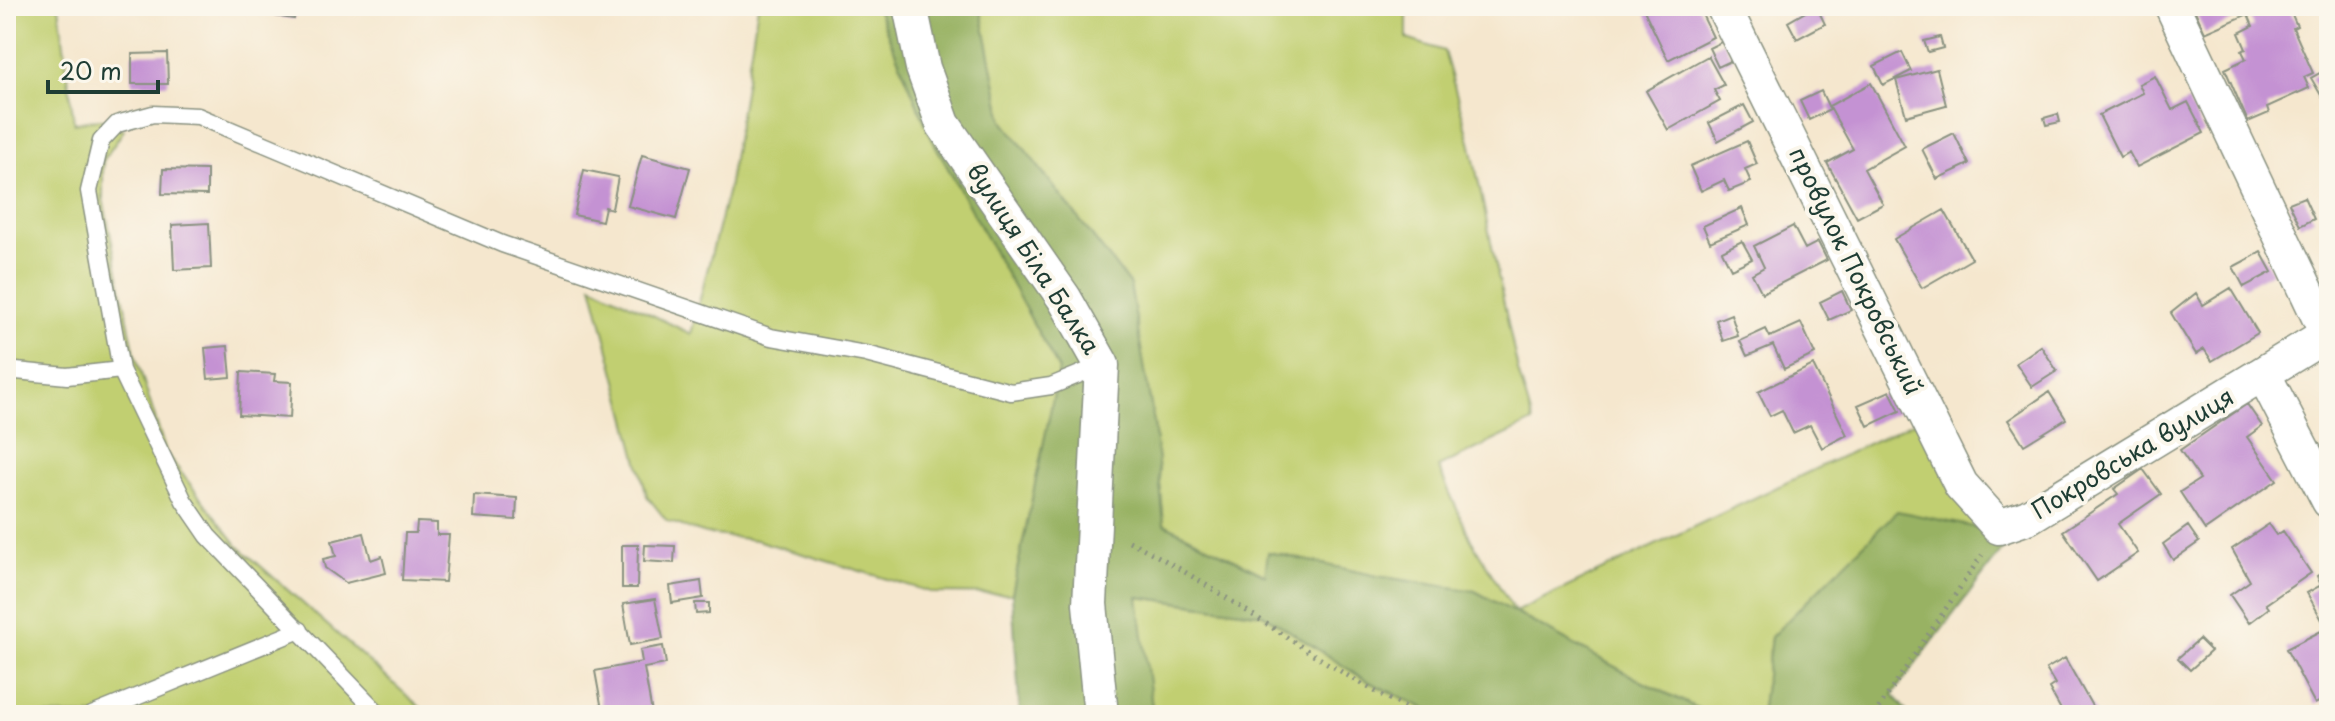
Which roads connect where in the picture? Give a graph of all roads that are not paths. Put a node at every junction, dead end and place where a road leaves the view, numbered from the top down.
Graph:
1 (910, 6) edge
2 (1723, 6) edge
3 (2172, 6) edge
4 (2328, 333) edge
5 (1102, 365) junction
6 (6, 370) edge
7 (121, 370) junction
8 (2264, 375) junction
9 (2329, 501) edge
10 (1999, 527) joint
11 (300, 630) junction
12 (92, 715) edge
13 (380, 715) edge
14 (1101, 715) edge

1 - 5 street, вулиця Біла Балка
2 - 10 street, провулок Покровський
3 - 4 street
4 - 8 street, Покровська вулиця
5 - 7 lane
5 - 14 street, вулиця Біла Балка
6 - 7 lane
7 - 11 lane
8 - 9 street
8 - 10 street, Покровська вулиця
11 - 12 lane
11 - 13 lane

